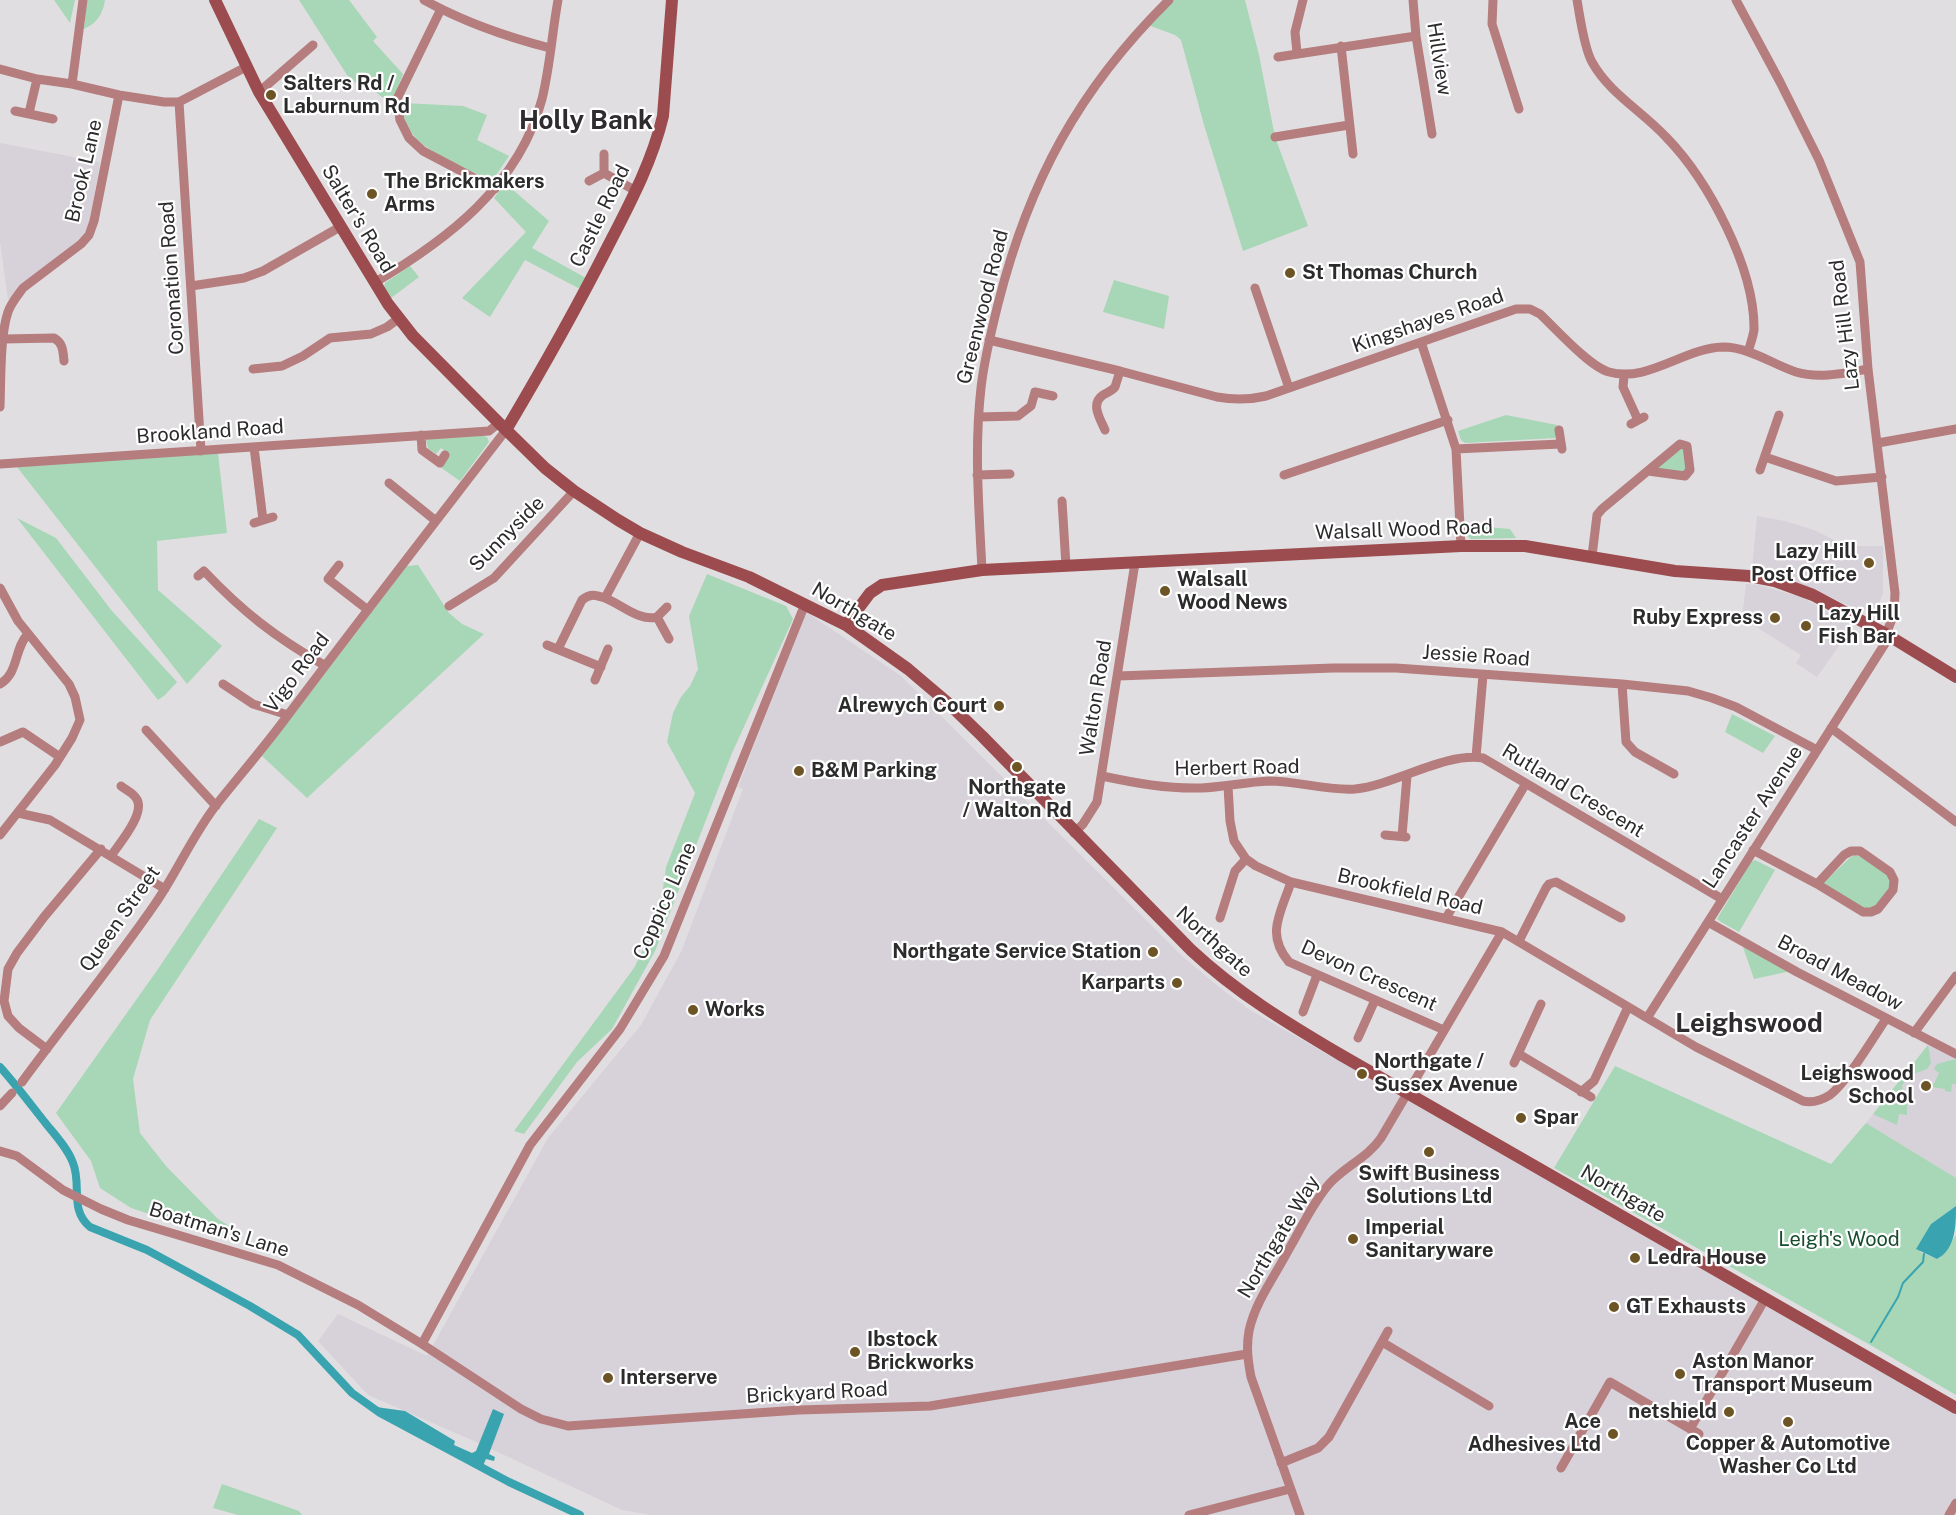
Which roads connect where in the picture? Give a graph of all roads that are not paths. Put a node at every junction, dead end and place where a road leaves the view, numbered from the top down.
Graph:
1 (83, 0) edge
2 (215, 0) edge
3 (424, 0) edge
4 (558, 0) edge
5 (672, 0) edge
6 (1169, 0) edge
7 (1303, 0) edge
8 (1413, 0) edge
9 (1493, 0) edge
10 (1577, 0) edge
11 (1736, 0) edge
12 (441, 9) junction
13 (1416, 36) junction
14 (313, 45) dead end
15 (294, 46) dead end
16 (1341, 46) junction
17 (550, 48) junction
18 (1297, 53) junction
19 (301, 55) junction
20 (1278, 57) dead end
21 (246, 67) junction
22 (0, 69) edge
23 (36, 79) junction
24 (72, 84) junction
25 (260, 92) junction
26 (1515, 92) junction
27 (119, 94) junction
28 (1504, 96) dead end
29 (178, 102) junction
30 (1520, 109) dead end
31 (15, 111) dead end
32 (29, 113) junction
33 (49, 118) dead end
34 (1349, 125) junction
35 (1434, 127) dead end
36 (1275, 137) dead end
37 (604, 154) dead end
38 (1353, 154) dead end
39 (604, 173) junction
40 (589, 181) dead end
41 (495, 189) junction
42 (636, 191) junction
43 (340, 227) junction
44 (374, 282) junction
45 (190, 286) junction
46 (1254, 288) dead end
47 (4, 309) edge
48 (398, 319) junction
49 (4, 339) junction
50 (989, 340) junction
51 (1421, 342) junction
52 (1748, 352) junction
53 (64, 361) dead end
54 (253, 369) dead end
55 (1868, 369) junction
56 (1120, 371) junction
57 (1624, 376) junction
58 (1289, 388) junction
59 (1053, 396) dead end
60 (0, 407) edge
61 (1779, 415) dead end
62 (979, 417) junction
63 (1448, 420) junction
64 (1638, 421) dead end
65 (503, 427) junction
66 (1956, 429) edge
67 (1105, 430) dead end
68 (1559, 430) dead end
69 (422, 435) junction
70 (1878, 443) junction
71 (254, 447) junction
72 (1456, 448) junction
73 (201, 451) junction
74 (445, 455) dead end
75 (1765, 457) junction
76 (0, 464) edge
77 (1760, 470) dead end
78 (1648, 471) junction
79 (1010, 474) dead end
80 (977, 475) junction
81 (1284, 475) dead end
82 (1882, 477) junction
83 (389, 483) dead end
84 (574, 491) junction
85 (1062, 501) dead end
86 (273, 517) dead end
87 (436, 521) junction
88 (640, 533) junction
89 (1461, 546) junction
90 (1592, 556) junction
91 (1135, 562) junction
92 (339, 565) dead end
93 (1066, 566) junction
94 (982, 570) junction
95 (198, 576) dead end
96 (0, 588) edge
97 (605, 598) junction
98 (805, 604) junction
99 (449, 606) dead end
100 (667, 607) dead end
101 (368, 610) junction
102 (657, 617) junction
103 (846, 625) junction
104 (28, 634) junction
105 (1886, 634) junction
106 (669, 639) dead end
107 (547, 645) dead end
108 (558, 649) junction
109 (608, 649) dead end
110 (324, 665) junction
111 (601, 667) junction
112 (1483, 675) junction
113 (1118, 676) junction
114 (1956, 676) edge
115 (595, 680) dead end
116 (0, 684) edge
117 (223, 684) dead end
118 (1623, 684) junction
119 (288, 715) junction
120 (1831, 728) junction
121 (146, 730) dead end
122 (0, 742) edge
123 (1817, 750) junction
124 (60, 757) junction
125 (1476, 757) junction
126 (243, 772) joint
127 (1674, 774) dead end
128 (1102, 776) junction
129 (1407, 776) junction
130 (1525, 785) junction
131 (122, 786) dead end
132 (1228, 786) junction
133 (216, 806) junction
134 (18, 813) junction
135 (1956, 822) edge
136 (1074, 833) junction
137 (0, 835) edge
138 (1385, 835) dead end
139 (101, 849) junction
140 (1754, 850) junction
141 (111, 856) junction
142 (1246, 859) junction
143 (1291, 882) junction
144 (1816, 884) junction
145 (165, 889) junction
146 (1722, 900) junction
147 (1220, 918) dead end
148 (1446, 918) junction
149 (1621, 918) dead end
150 (1708, 922) junction
151 (1502, 932) junction
152 (1519, 941) junction
153 (1317, 975) junction
154 (1956, 976) edge
155 (1375, 1000) junction
156 (1628, 1007) junction
157 (1541, 1011) dead end
158 (1303, 1012) dead end
159 (1647, 1018) junction
160 (1886, 1019) junction
161 (1444, 1030) junction
162 (1914, 1033) junction
163 (1358, 1038) dead end
164 (46, 1049) junction
165 (1519, 1054) junction
166 (1956, 1054) edge
167 (1514, 1063) dead end
168 (22, 1082) dead end
169 (1581, 1092) junction
170 (12, 1093) dead end
171 (1407, 1093) junction
172 (1591, 1097) dead end
173 (0, 1106) edge
174 (0, 1151) edge
175 (1765, 1299) junction
176 (358, 1305) joint
177 (1388, 1331) dead end
178 (1382, 1342) junction
179 (422, 1344) junction
180 (1247, 1354) junction
181 (1489, 1406) dead end
182 (1956, 1408) edge
183 (1281, 1463) junction
184 (1561, 1468) dead end
185 (1290, 1489) junction
186 (1956, 1503) edge
187 (1189, 1515) edge
188 (1300, 1515) edge
189 (1949, 1515) edge

1 - 24 street
2 - 21 main road, Salter's Road
3 - 12 street
4 - 17 street
5 - 42 main road, Castle Road
6 - 50 street, Greenwood Road
7 - 18 street
8 - 13 street, Hillview
9 - 26 street
10 - 52 street
11 - 55 street, Lazy Hill Road
12 - 17 street
12 - 41 street
13 - 16 street
13 - 35 street, Hillview
14 - 19 street
15 - 19 street
16 - 18 street
16 - 34 street
17 - 41 street
18 - 20 street
19 - 25 street
21 - 25 main road, Salter's Road
21 - 29 street
22 - 23 street
23 - 24 street
23 - 32 street
24 - 27 street
25 - 43 main road, Salter's Road
26 - 28 street
26 - 30 street
27 - 29 street
27 - 47 street, Brook Lane
29 - 45 street, Coronation Road
31 - 32 street
32 - 33 street
34 - 36 street
34 - 38 street
37 - 39 street
39 - 40 street
39 - 42 street
41 - 44 street
42 - 65 main road, Castle Road
43 - 44 main road, Salter's Road
43 - 45 street
44 - 48 main road, Salter's Road
45 - 73 street, Coronation Road
46 - 58 street
47 - 49 street, Brook Lane
48 - 54 street
48 - 65 main road, Salter's Road
49 - 53 street
49 - 60 street, Brook Lane
50 - 56 street, Kingshayes Road
50 - 62 street, Greenwood Road
51 - 57 street, Kingshayes Road
51 - 58 street, Kingshayes Road
51 - 63 street
52 - 55 street
52 - 57 street
55 - 70 street, Lazy Hill Road
56 - 58 street, Kingshayes Road
56 - 67 street
57 - 64 street
59 - 62 street
61 - 75 street
62 - 80 street, Greenwood Road
63 - 72 street
63 - 81 street
65 - 69 street, Brookland Road
65 - 84 main road, Northgate
65 - 87 street, Vigo Road
66 - 70 street
68 - 72 street
69 - 71 street, Brookland Road
69 - 74 street
70 - 82 street, Lazy Hill Road
71 - 73 street, Brookland Road
71 - 86 street
72 - 89 street
73 - 76 street, Brookland Road
75 - 77 street
75 - 82 street
78 - 78 street
78 - 90 street
79 - 80 street
80 - 94 street, Greenwood Road
82 - 105 street, Lazy Hill Road
83 - 87 street
84 - 88 main road, Northgate
84 - 99 street, Sunnyside
85 - 93 street
87 - 101 street, Vigo Road
88 - 97 street
88 - 98 main road, Northgate
89 - 90 main road, Walsall Wood Road
89 - 91 main road, Walsall Wood Road
90 - 105 main road, Walsall Wood Road
91 - 93 main road, Walsall Wood Road
91 - 113 street, Walton Road
92 - 101 street
93 - 94 main road, Walsall Wood Road
94 - 103 main road, Walsall Wood Road
95 - 110 street
96 - 104 street
97 - 102 street
97 - 108 street
98 - 103 main road, Northgate
98 - 179 street, Coppice Lane
100 - 102 street
101 - 110 street, Vigo Road
102 - 106 street
103 - 136 main road, Northgate
104 - 116 street
104 - 124 street
105 - 114 main road, Walsall Wood Road
105 - 120 street, Lancaster Avenue
107 - 108 street
108 - 111 street
109 - 111 street
110 - 119 street, Vigo Road
111 - 115 street
112 - 113 street, Jessie Road
112 - 118 street, Jessie Road
112 - 125 street, Rutland Crescent
113 - 128 street, Walton Road
117 - 119 street
118 - 123 street, Jessie Road
118 - 127 street
119 - 126 street, Vigo Road
120 - 123 street, Lancaster Avenue
120 - 135 street
121 - 133 street
122 - 124 street
123 - 140 street, Lancaster Avenue
124 - 134 street
125 - 129 street, Herbert Road
125 - 130 street, Rutland Crescent
126 - 133 street, Queen Street
128 - 132 street, Herbert Road
128 - 136 street, Walton Road
129 - 132 street, Herbert Road
129 - 138 street
130 - 146 street, Rutland Crescent
130 - 148 street
131 - 141 street
132 - 142 street
133 - 145 street, Queen Street
134 - 137 street
134 - 139 street
136 - 171 main road, Northgate
139 - 141 street
139 - 164 street
140 - 144 street
140 - 146 street, Lancaster Avenue
141 - 145 street
142 - 143 street, Brookfield Road
142 - 147 street
143 - 148 street, Brookfield Road
143 - 153 street, Devon Crescent
144 - 144 street
145 - 164 street, Queen Street
146 - 150 street, Lancaster Avenue
148 - 151 street, Brookfield Road
149 - 152 street
150 - 159 street, Lancaster Avenue
150 - 160 street, Broad Meadow
151 - 152 street, Brookfield Road
151 - 161 street, Northgate Way
152 - 156 street, Brookfield Road
153 - 155 street, Devon Crescent
153 - 158 street
154 - 162 street
155 - 161 street, Devon Crescent
155 - 163 street
156 - 159 street, Brookfield Road
156 - 169 street
157 - 165 street
159 - 160 street, Brookfield Road
160 - 162 street, Broad Meadow
161 - 171 street, Northgate Way
162 - 166 street, Broad Meadow
164 - 168 street, Queen Street
165 - 167 street
165 - 169 street
169 - 172 street
170 - 173 street
171 - 175 main road, Northgate
171 - 180 street, Northgate Way
174 - 176 street, Boatman's Lane
175 - 182 main road, Northgate
175 - 184 street
176 - 179 street, Brickyard Road
177 - 178 street
178 - 181 street
178 - 183 street
179 - 180 street, Brickyard Road
180 - 183 street
183 - 185 street
185 - 187 street
185 - 188 street
186 - 189 street

